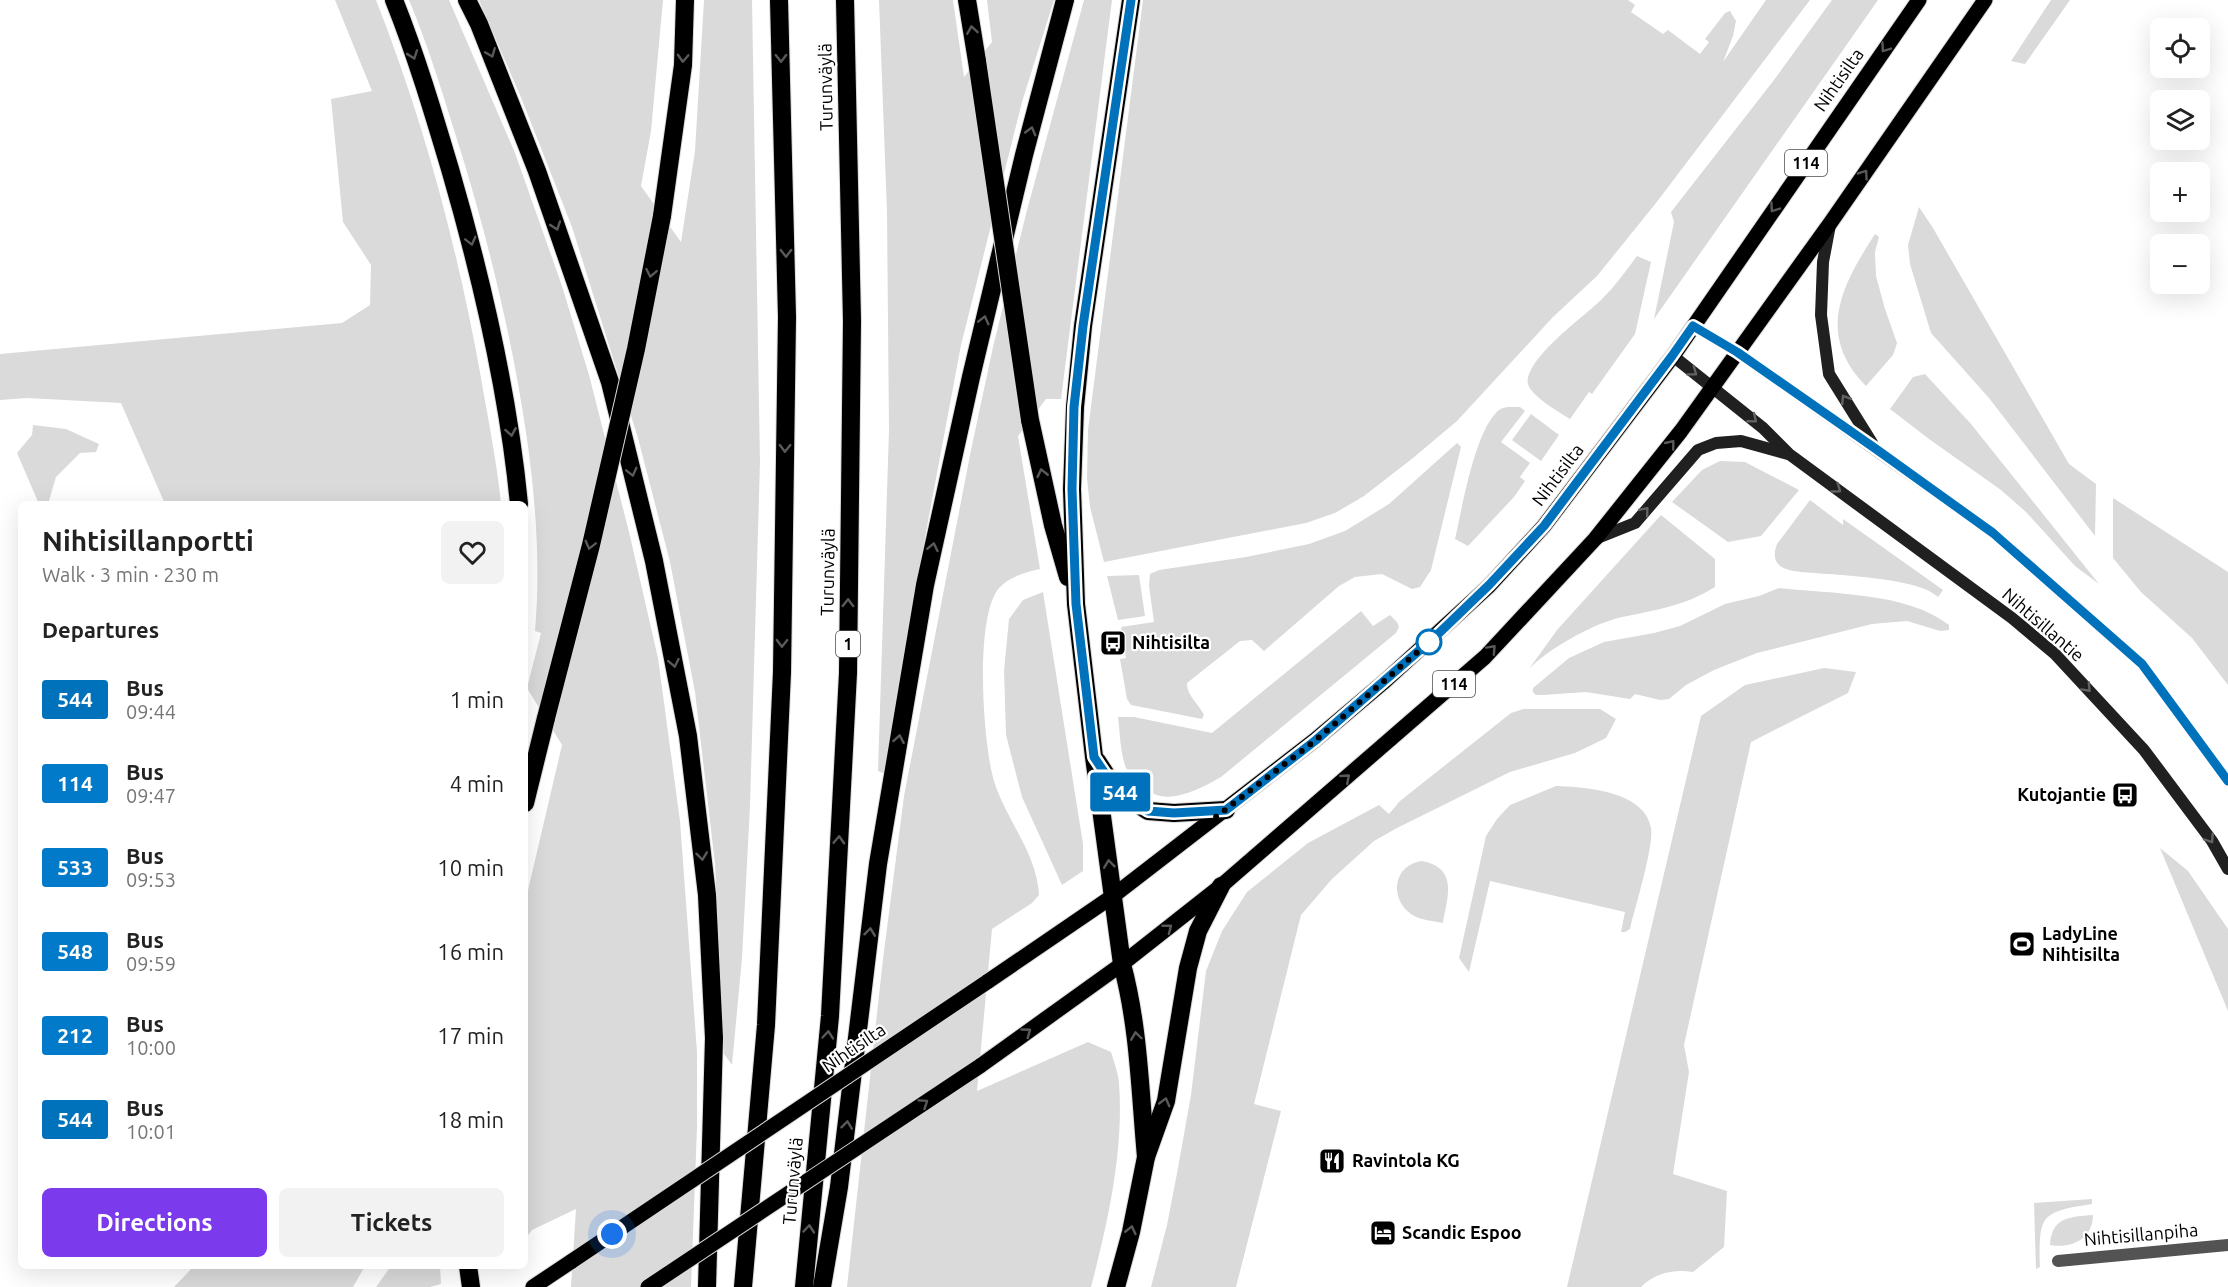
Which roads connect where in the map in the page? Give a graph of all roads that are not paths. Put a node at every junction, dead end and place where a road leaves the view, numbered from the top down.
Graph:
1 (394, 0) edge
2 (467, 0) edge
3 (685, 0) edge
4 (779, 0) edge
5 (846, 0) edge
6 (967, 0) edge
7 (1065, 0) edge
8 (1131, 0) edge
9 (1919, 0) edge
10 (1985, 0) edge
11 (1831, 222) junction
12 (1693, 326) junction
13 (1737, 352) junction
14 (1672, 356) junction
15 (1713, 387) junction
16 (1876, 449) junction
17 (1790, 454) junction
18 (519, 501) edge
19 (1595, 539) junction
20 (1076, 604) junction
21 (1094, 757) junction
22 (2228, 781) edge
23 (528, 791) edge
24 (1226, 810) junction
25 (2228, 869) edge
26 (1221, 886) junction
27 (1113, 896) junction
28 (1122, 964) junction
29 (1146, 1157) junction
30 (2228, 1245) edge
31 (2058, 1261) dead end
32 (468, 1269) edge
33 (471, 1287) edge
34 (533, 1287) edge
35 (648, 1287) edge
36 (707, 1287) edge
37 (743, 1287) edge
38 (804, 1287) edge
39 (822, 1287) edge
40 (1116, 1287) edge

1 -> 18 highway
2 -> 36 highway
3 -> 23 highway, bridge
4 -> 37 highway
38 -> 5 highway, Turunväylä / 1
20 -> 6 highway, bridge
39 -> 7 highway
8 - 20 highway
9 -> 12 main road, Nihtisilta / 114
11 -> 10 main road, 114
11 - 13 main road, 114
16 -> 11 street, Nihtisillantie
12 - 13 street, Nihtisillantie
12 - 14 main road, Nihtisilta / 114
13 - 15 main road, 114
13 - 16 street, Nihtisillantie
14 -> 15 street, Nihtisillantie
14 - 24 main road, Nihtisilta / 114
15 -> 17 street, Nihtisillantie
19 -> 15 main road, 114
16 - 22 street, Nihtisillantie
19 -> 17 street, Nihtisillantie
17 -> 25 street, Nihtisillantie
26 -> 19 main road, 114
20 - 21 highway
21 - 24 highway
27 -> 21 highway
24 - 27 main road, Nihtisilta / 114
28 -> 26 main road, 114
29 -> 26 highway
27 - 28 highway
27 - 34 main road, Nihtisilta, bridge
29 -> 28 highway
35 -> 28 main road, bridge
40 -> 29 highway
30 - 31 street, Nihtisillanpiha
32 - 33 highway

